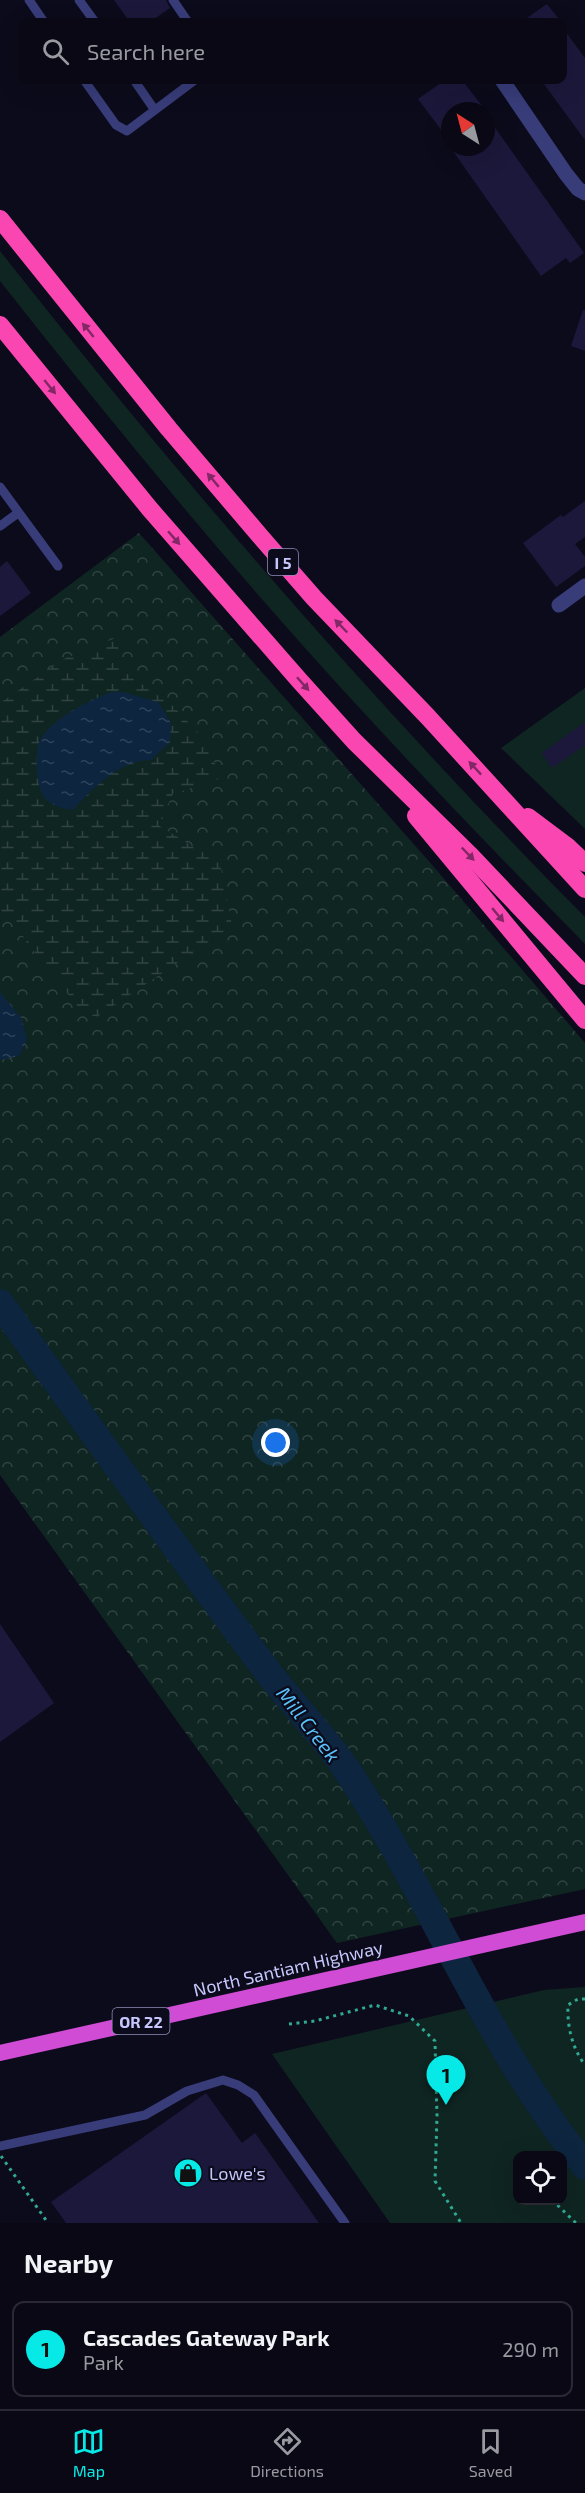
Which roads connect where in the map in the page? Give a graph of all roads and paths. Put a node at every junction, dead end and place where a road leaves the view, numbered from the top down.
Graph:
1 (29, 0) edge
2 (79, 0) edge
3 (173, 0) edge
4 (41, 18) edge
5 (92, 18) edge
6 (185, 18) edge
7 (87, 84) edge
8 (137, 84) edge
9 (189, 84) edge
10 (505, 84) edge
11 (154, 109) junction
12 (585, 193) edge
13 (0, 219) edge
14 (0, 326) edge
15 (0, 488) edge
16 (18, 513) junction
17 (0, 526) edge
18 (58, 566) dead end
19 (585, 586) edge
20 (559, 605) dead end
21 (354, 741) junction
22 (500, 795) junction
23 (585, 863) edge
24 (585, 889) edge
25 (585, 976) edge
26 (585, 1020) edge
27 (585, 1922) edge
28 (585, 1999) edge
29 (290, 2024) dead end
30 (0, 2053) edge
31 (585, 2065) edge
32 (0, 2146) edge
33 (0, 2155) edge
34 (557, 2205) edge
35 (48, 2223) edge
36 (345, 2223) edge
37 (461, 2223) edge
38 (576, 2223) edge

1 - 4 lane
2 - 5 lane
3 - 6 lane
7 - 11 lane
8 - 11 lane
9 - 11 lane
10 - 12 street
22 -> 13 highway, I 5
14 -> 21 highway
15 - 16 lane
16 - 17 lane
16 - 18 lane
19 - 20 street
21 -> 25 highway
21 -> 26 highway
22 - 23 highway, I 5
22 - 24 highway, I 5
27 - 30 highway, North Santiam Highway / OR 22
28 - 31 path
29 - 37 path
32 - 36 lane
33 - 35 path
34 - 38 path

